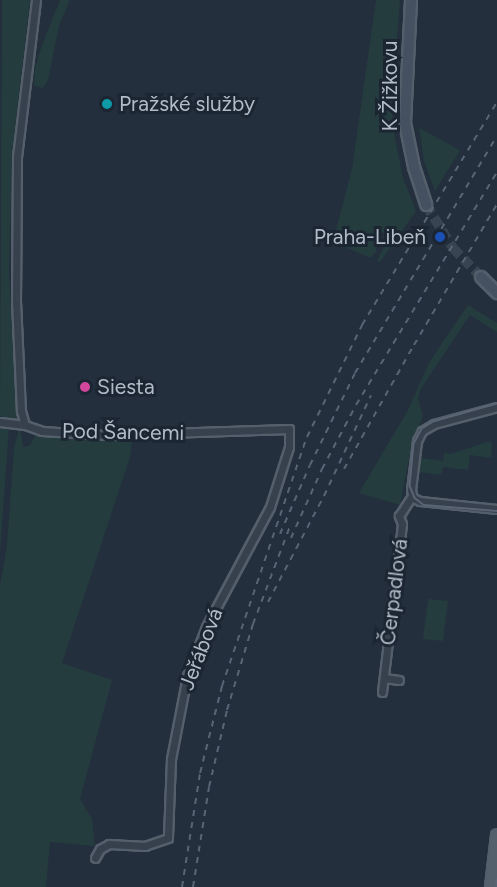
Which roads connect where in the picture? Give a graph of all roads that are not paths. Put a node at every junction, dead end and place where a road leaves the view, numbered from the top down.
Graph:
1 (36, 0) edge
2 (411, 0) edge
3 (426, 205) tunnel mouth
4 (481, 277) tunnel mouth
5 (497, 293) edge
6 (497, 407) edge
7 (0, 422) edge
8 (25, 425) junction
9 (289, 429) joint
10 (414, 498) junction
11 (497, 509) edge
12 (384, 678) junction
13 (399, 680) dead end
14 (382, 692) dead end
15 (497, 835) edge
16 (95, 858) dead end
17 (491, 887) edge

1 - 8 street
2 - 3 main road, K Žižkovu
4 - 5 main road
6 - 10 street, Čerpadlová
7 - 8 street, Pod Šancemi
8 - 9 street, Pod Šancemi
9 - 16 street, Jeřábová
10 - 11 street
10 - 12 street, Čerpadlová
12 - 13 street
12 - 14 street, Čerpadlová
15 - 17 main road

